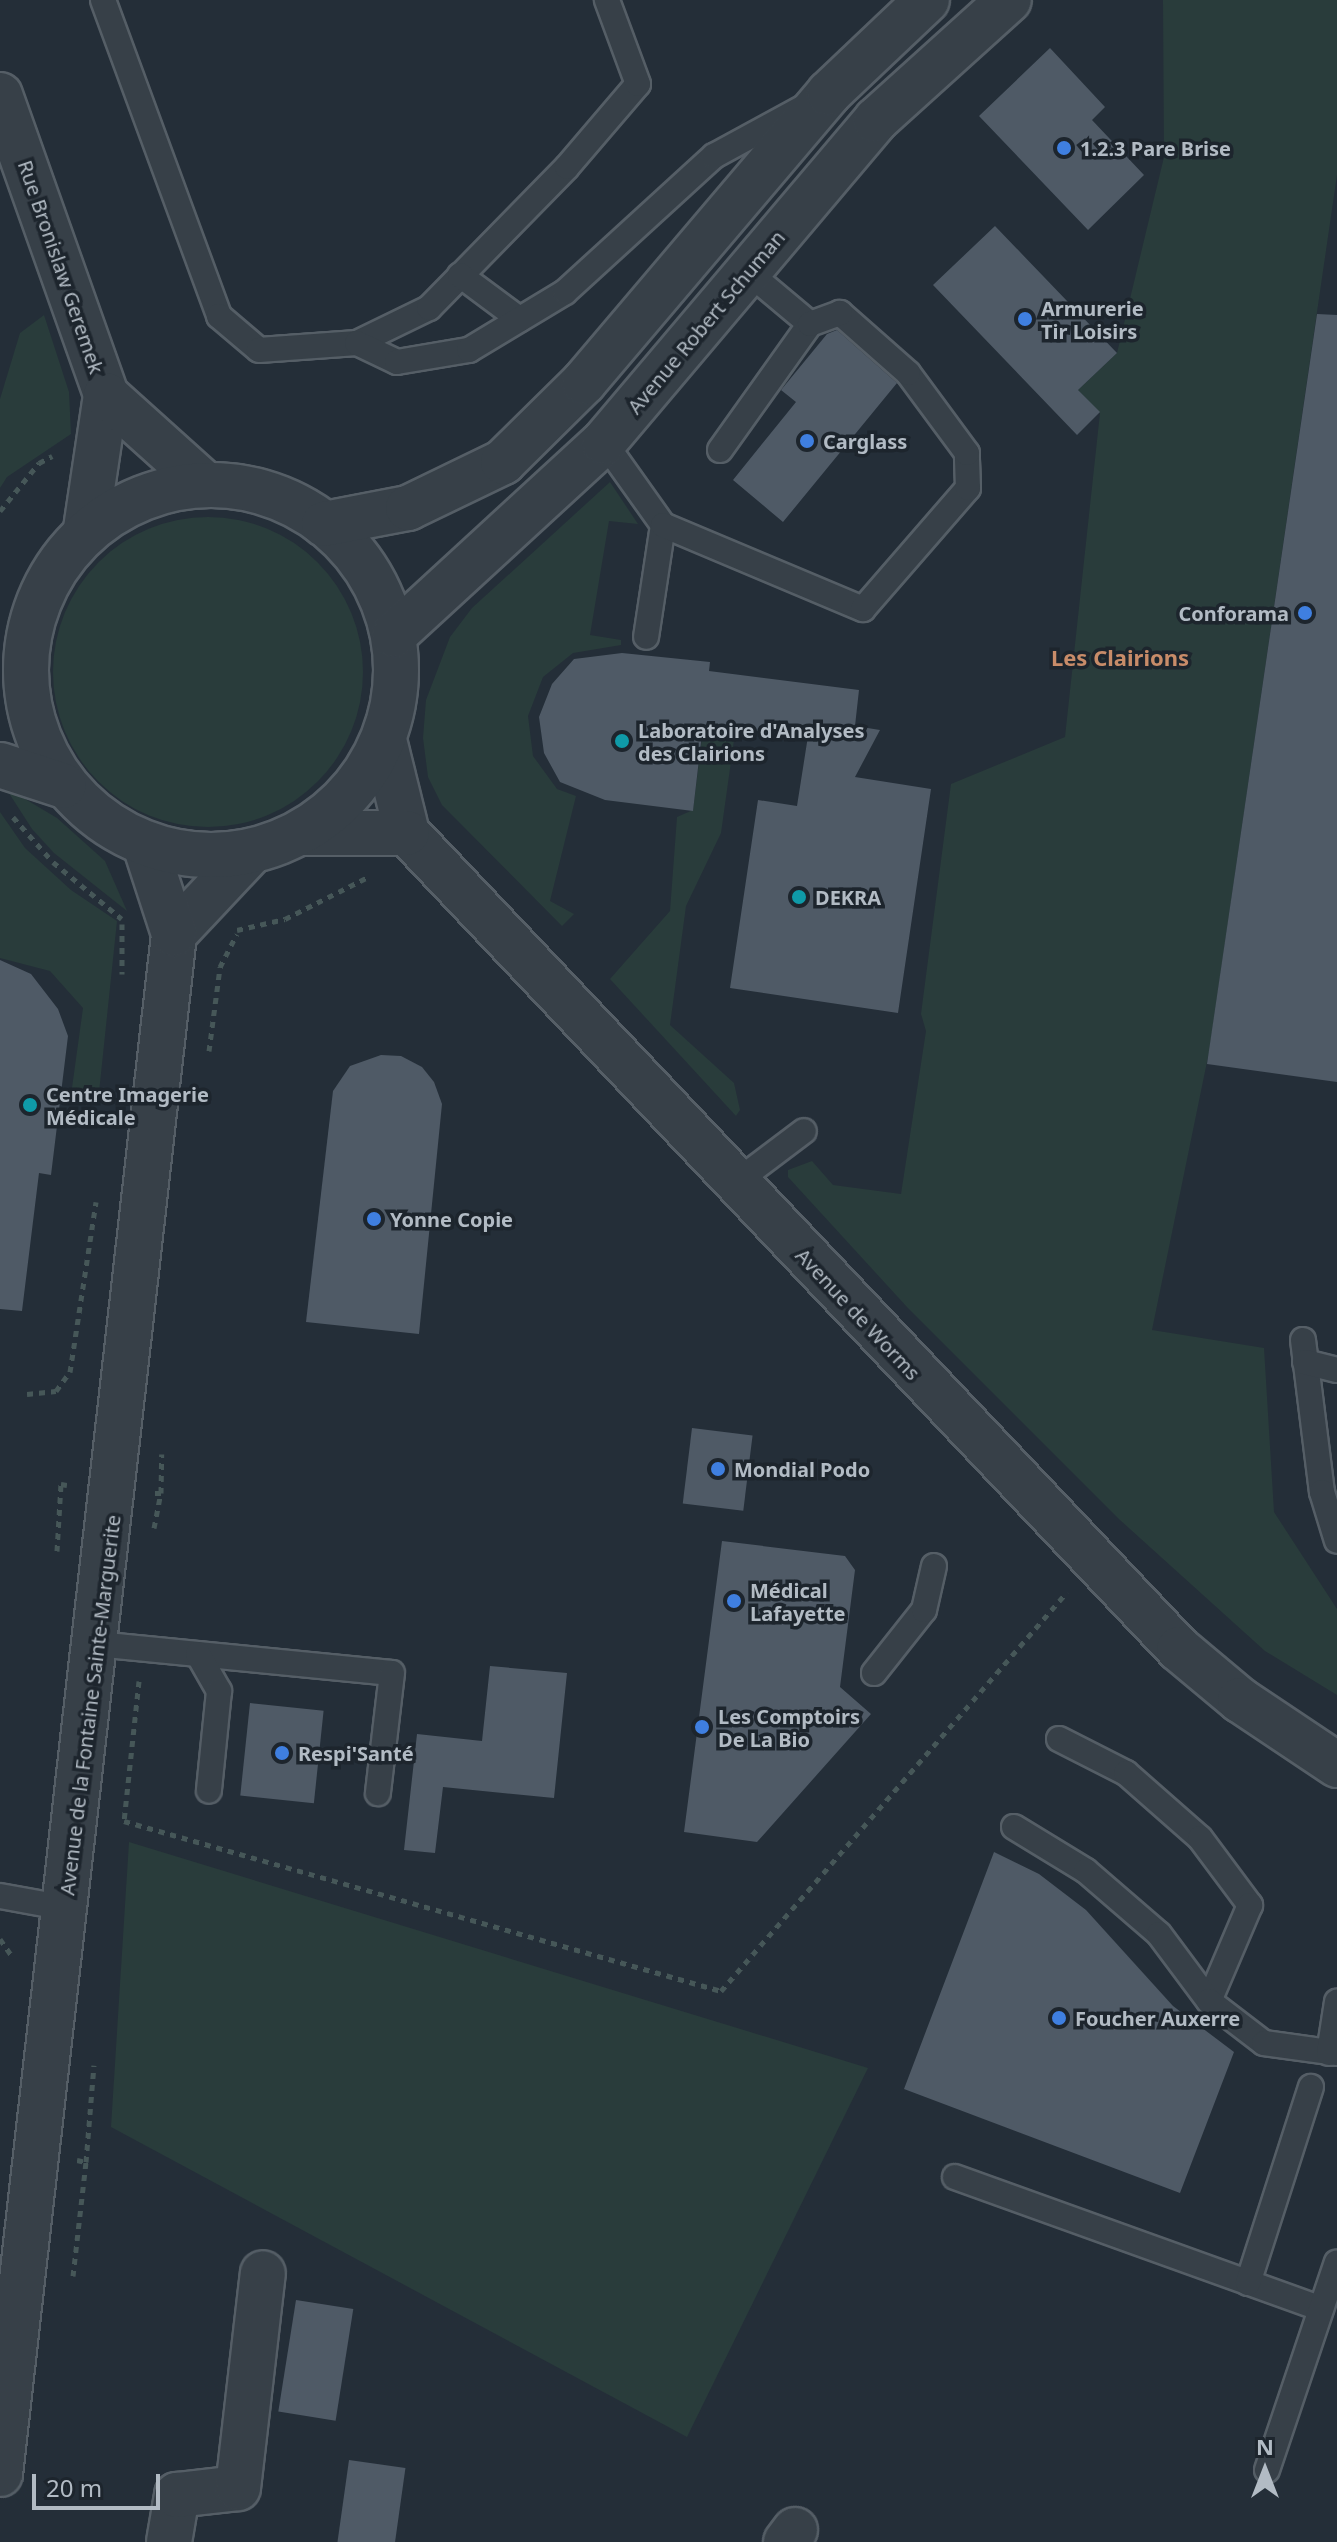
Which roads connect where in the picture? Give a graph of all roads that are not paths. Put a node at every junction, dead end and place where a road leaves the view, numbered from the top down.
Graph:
1 (103, 0) edge
2 (607, 0) edge
3 (927, 0) edge
4 (1009, 0) edge
5 (829, 93) junction
6 (0, 95) edge
7 (748, 272) junction
8 (460, 275) junction
9 (519, 319) junction
10 (810, 324) junction
11 (357, 343) junction
12 (106, 395) junction
13 (604, 442) junction
14 (720, 450) dead end
15 (205, 484) junction
16 (324, 524) junction
17 (663, 525) junction
18 (86, 529) junction
19 (15, 635) edge
20 (394, 635) junction
21 (646, 637) dead end
22 (384, 740) junction
23 (0, 765) edge
24 (64, 786) junction
25 (303, 833) junction
26 (407, 833) junction
27 (145, 845) junction
28 (250, 853) junction
29 (174, 934) junction
30 (804, 1131) dead end
31 (735, 1183) junction
32 (1337, 1370) edge
33 (1337, 1541) edge
34 (934, 1566) dead end
35 (96, 1644) junction
36 (198, 1654) junction
37 (874, 1673) dead end
38 (1059, 1739) dead end
39 (1337, 1765) edge
40 (209, 1790) dead end
41 (378, 1793) dead end
42 (1014, 1827) dead end
43 (0, 1896) edge
44 (66, 1908) junction
45 (1209, 2001) junction
46 (1337, 2002) edge
47 (1333, 2053) edge
48 (1311, 2087) dead end
49 (955, 2177) dead end
50 (1337, 2262) edge
51 (263, 2273) dead end
52 (1248, 2283) junction
53 (1321, 2309) junction
54 (1267, 2470) dead end
55 (0, 2474) edge
56 (169, 2542) edge

1 - 11 lane
2 - 8 lane
3 - 5 street
4 - 7 street, Avenue Robert Schuman
5 - 9 lane
5 - 16 street
6 - 12 street, Rue Bronislaw Geremek
7 - 10 lane
7 - 13 street, Avenue Robert Schuman
8 - 9 lane
8 - 11 lane
9 - 11 lane
10 - 14 lane
10 - 17 lane
12 - 15 street, Rue Bronislaw Geremek
12 - 18 street, Rue Bronislaw Geremek
13 - 17 lane
13 - 20 street, Avenue Robert Schuman
15 - 16 street
15 - 18 street
16 - 20 street
17 - 21 lane
18 - 19 street
19 - 24 street
20 - 22 street
22 - 25 street
22 - 26 street, Avenue de Worms
23 - 24 street
24 - 27 street
25 - 26 street
25 - 28 street
26 - 31 street, Avenue de Worms
27 - 28 street
27 - 29 street, Avenue de la Fontaine Sainte-Marguerite
28 - 29 street
29 - 35 street, Avenue de la Fontaine Sainte-Marguerite
30 - 31 lane
31 - 39 street, Avenue de Worms
32 - 33 lane
34 - 37 lane
35 - 36 lane
35 - 44 street, Avenue de la Fontaine Sainte-Marguerite
36 - 40 lane
36 - 41 lane
38 - 45 lane
42 - 45 lane
43 - 44 lane
44 - 55 street, Avenue de la Fontaine Sainte-Marguerite
45 - 47 lane
46 - 47 lane
48 - 52 lane
49 - 52 lane
50 - 53 lane
51 - 56 street
52 - 53 lane
53 - 54 lane

